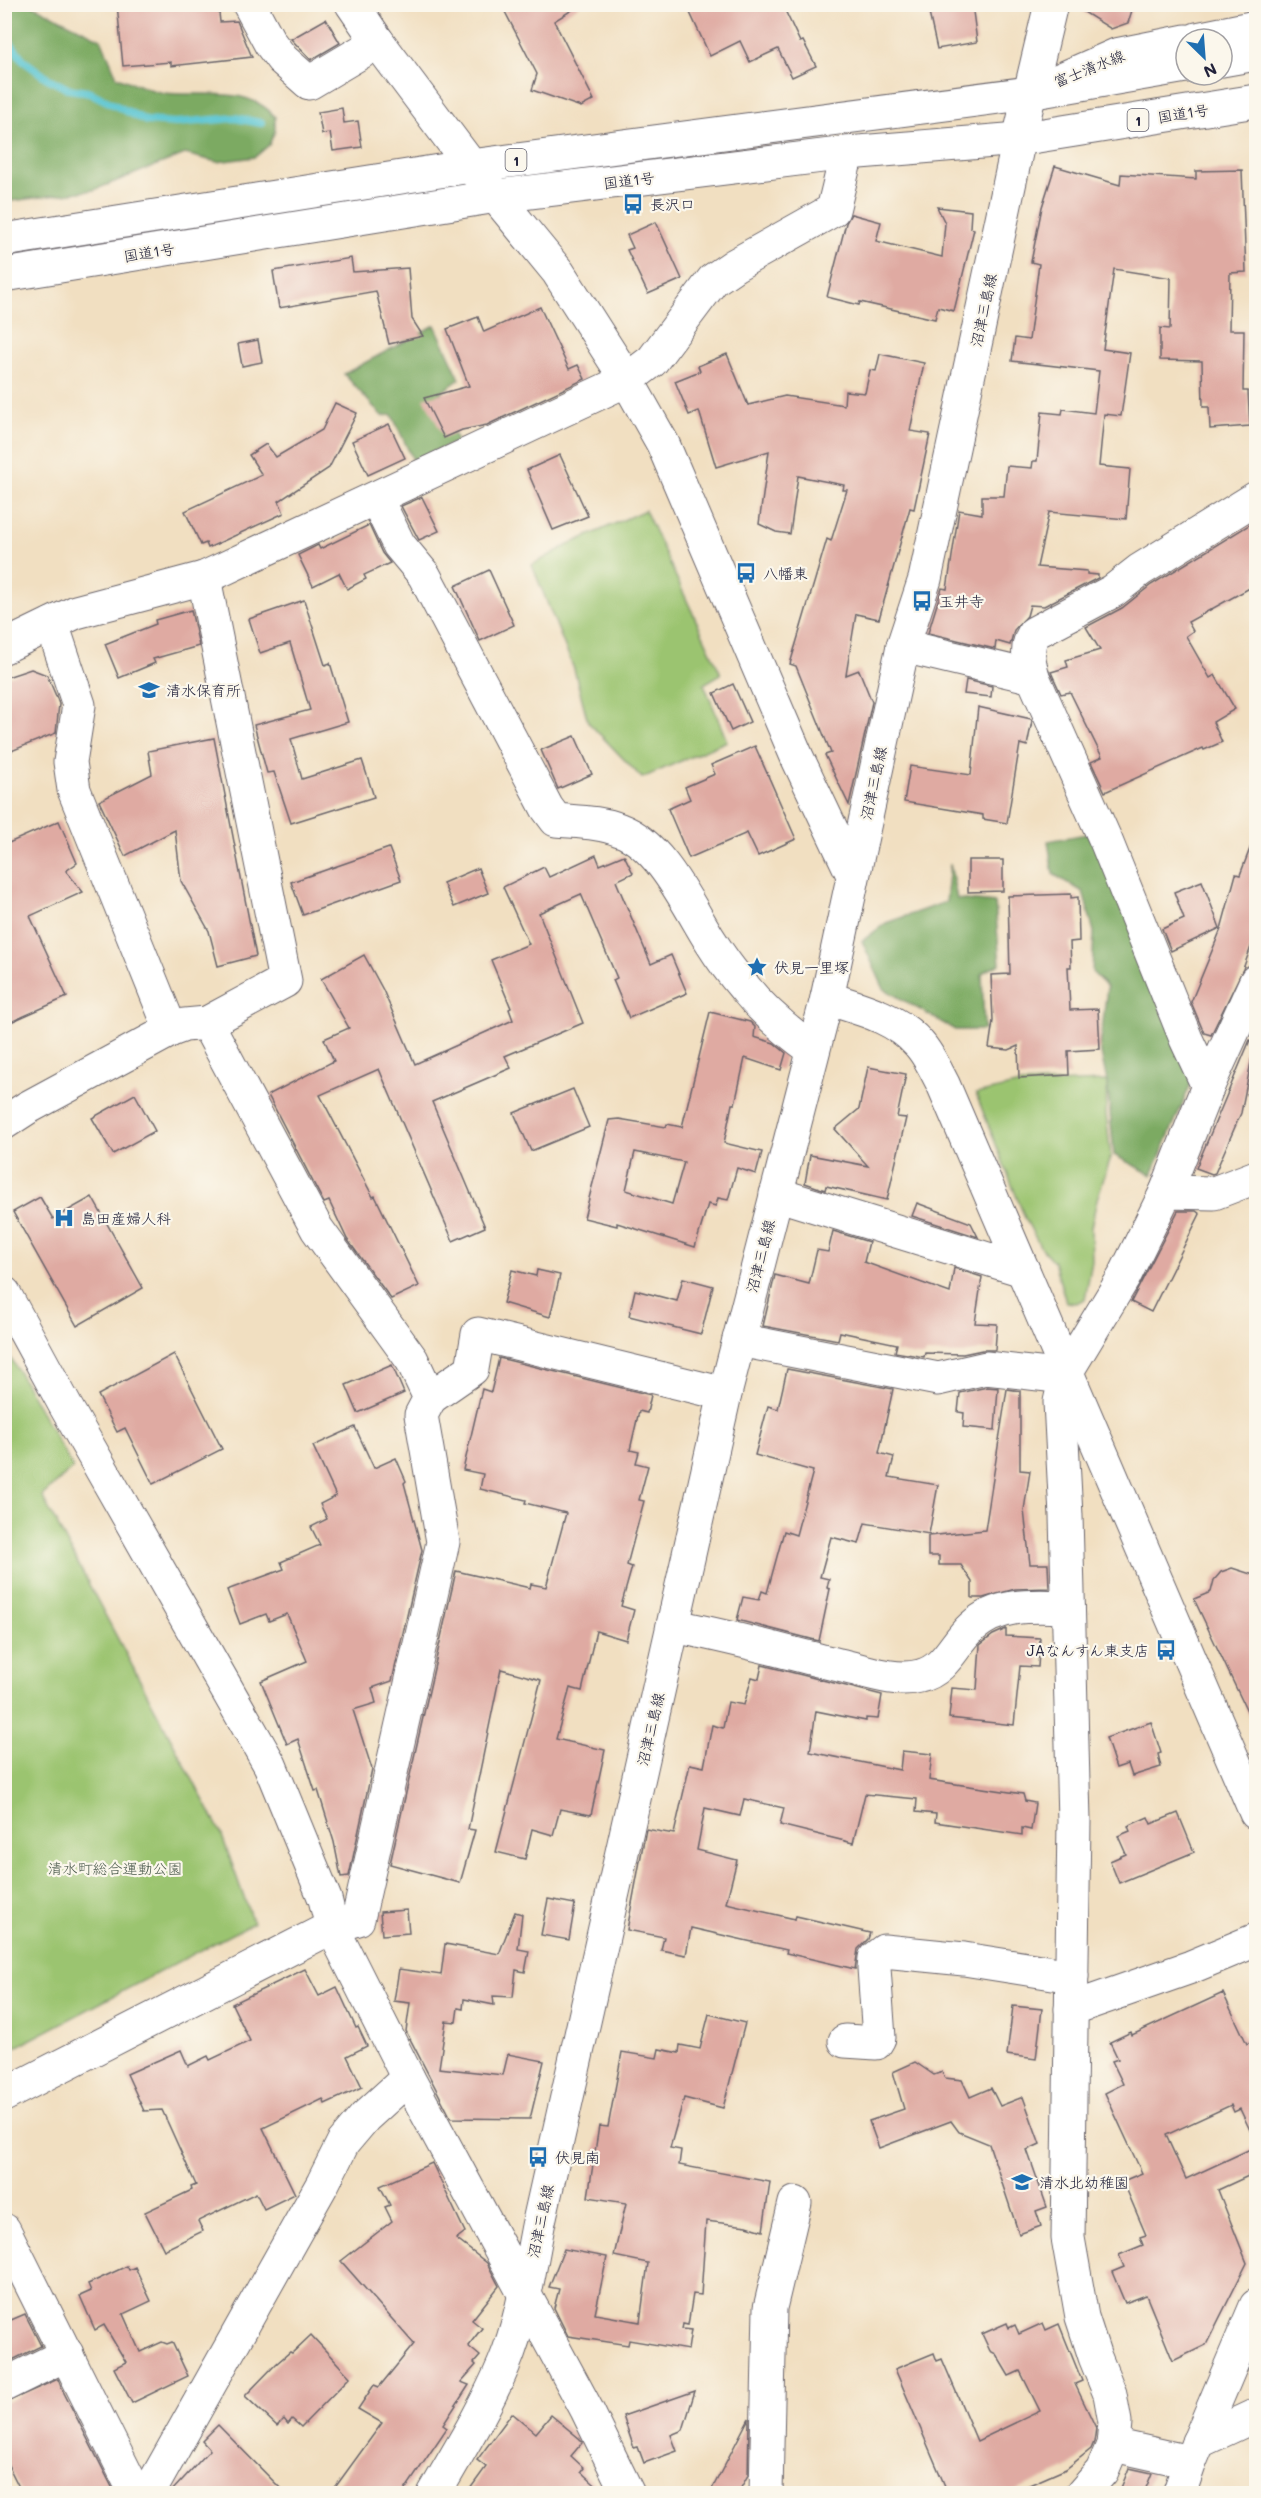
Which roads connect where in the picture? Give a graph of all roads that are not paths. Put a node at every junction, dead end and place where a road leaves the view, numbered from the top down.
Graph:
1 (249, 4) edge
2 (352, 4) edge
3 (1051, 4) edge
4 (1257, 27) edge
5 (1234, 32) edge
6 (378, 42) junction
7 (1174, 43) edge
8 (1257, 54) edge
9 (1234, 58) edge
10 (1174, 68) edge
11 (1029, 93) junction
12 (1257, 101) edge
13 (1019, 139) junction
14 (847, 153) junction
15 (471, 166) junction
16 (497, 196) junction
17 (4, 240) edge
18 (4, 275) edge
19 (627, 380) junction
20 (376, 498) junction
21 (1257, 498) edge
22 (204, 578) junction
23 (52, 624) junction
24 (903, 646) junction
25 (4, 648) edge
26 (1033, 677) junction
27 (852, 875) junction
28 (1254, 992) edge
29 (827, 998) junction
30 (207, 1023) junction
31 (171, 1030) junction
32 (812, 1048) junction
33 (1209, 1086) junction
34 (4, 1123) edge
35 (1257, 1177) edge
36 (1166, 1192) junction
37 (776, 1194) junction
38 (1023, 1270) junction
39 (4, 1293) edge
40 (739, 1340) junction
41 (1066, 1374) junction
42 (725, 1394) junction
43 (430, 1398) junction
44 (1068, 1607) junction
45 (673, 1626) junction
46 (1257, 1813) edge
47 (332, 1927) junction
48 (1257, 1940) edge
49 (1072, 1976) junction
50 (1071, 2009) junction
51 (845, 2041) dead end
52 (408, 2078) junction
53 (4, 2094) edge
54 (795, 2203) dead end
55 (4, 2230) edge
56 (525, 2293) junction
57 (1257, 2306) edge
58 (67, 2354) junction
59 (4, 2385) edge
60 (1257, 2415) edge
61 (1113, 2445) junction
62 (1194, 2452) junction
63 (136, 2493) edge
64 (148, 2493) edge
65 (434, 2493) edge
66 (628, 2493) edge
67 (766, 2493) edge
68 (1082, 2493) edge
69 (1179, 2493) edge

1 - 6 main road
2 - 6 main road
3 - 11 main road, 沼津三島線
4 - 5 main road
6 - 15 main road
7 - 11 main road, 富士清水線
8 - 9 main road
10 - 11 main road, 1
11 - 13 main road, 沼津三島線
11 - 15 main road, 1
12 - 13 main road, 国道1号 / 1
13 - 14 main road, 国道1号 / 1
13 - 24 main road, 沼津三島線
14 - 16 main road, 国道1号 / 1
14 - 19 main road
15 - 16 main road
15 - 17 main road, 1
16 - 18 main road, 国道1号 / 1
16 - 19 main road
19 - 20 main road
19 - 27 main road
20 - 22 main road
20 - 32 main road
21 - 26 main road
22 - 23 main road
22 - 30 main road
23 - 25 main road
23 - 31 main road
24 - 26 main road
24 - 27 main road, 沼津三島線
26 - 33 main road
27 - 29 main road, 沼津三島線
28 - 33 main road
29 - 32 main road, 沼津三島線
29 - 38 main road
30 - 31 main road
30 - 43 main road
31 - 34 main road
32 - 37 main road, 沼津三島線
33 - 36 main road
35 - 36 main road
36 - 41 main road
37 - 38 main road
37 - 40 main road, 沼津三島線
38 - 41 main road
39 - 47 main road
40 - 41 main road
40 - 42 main road, 沼津三島線
41 - 44 main road
41 - 46 main road
42 - 43 main road
42 - 45 main road, 沼津三島線
43 - 47 main road
44 - 45 main road
44 - 49 main road
45 - 56 main road, 沼津三島線
47 - 52 main road
47 - 53 main road
48 - 50 main road
49 - 50 main road
49 - 51 main road
50 - 61 main road
52 - 56 main road
52 - 64 main road
54 - 67 main road
55 - 58 main road
56 - 65 main road, 沼津三島線
56 - 66 main road
57 - 62 main road
58 - 59 main road
58 - 63 main road
60 - 62 main road
61 - 62 main road
61 - 68 main road
62 - 69 main road

